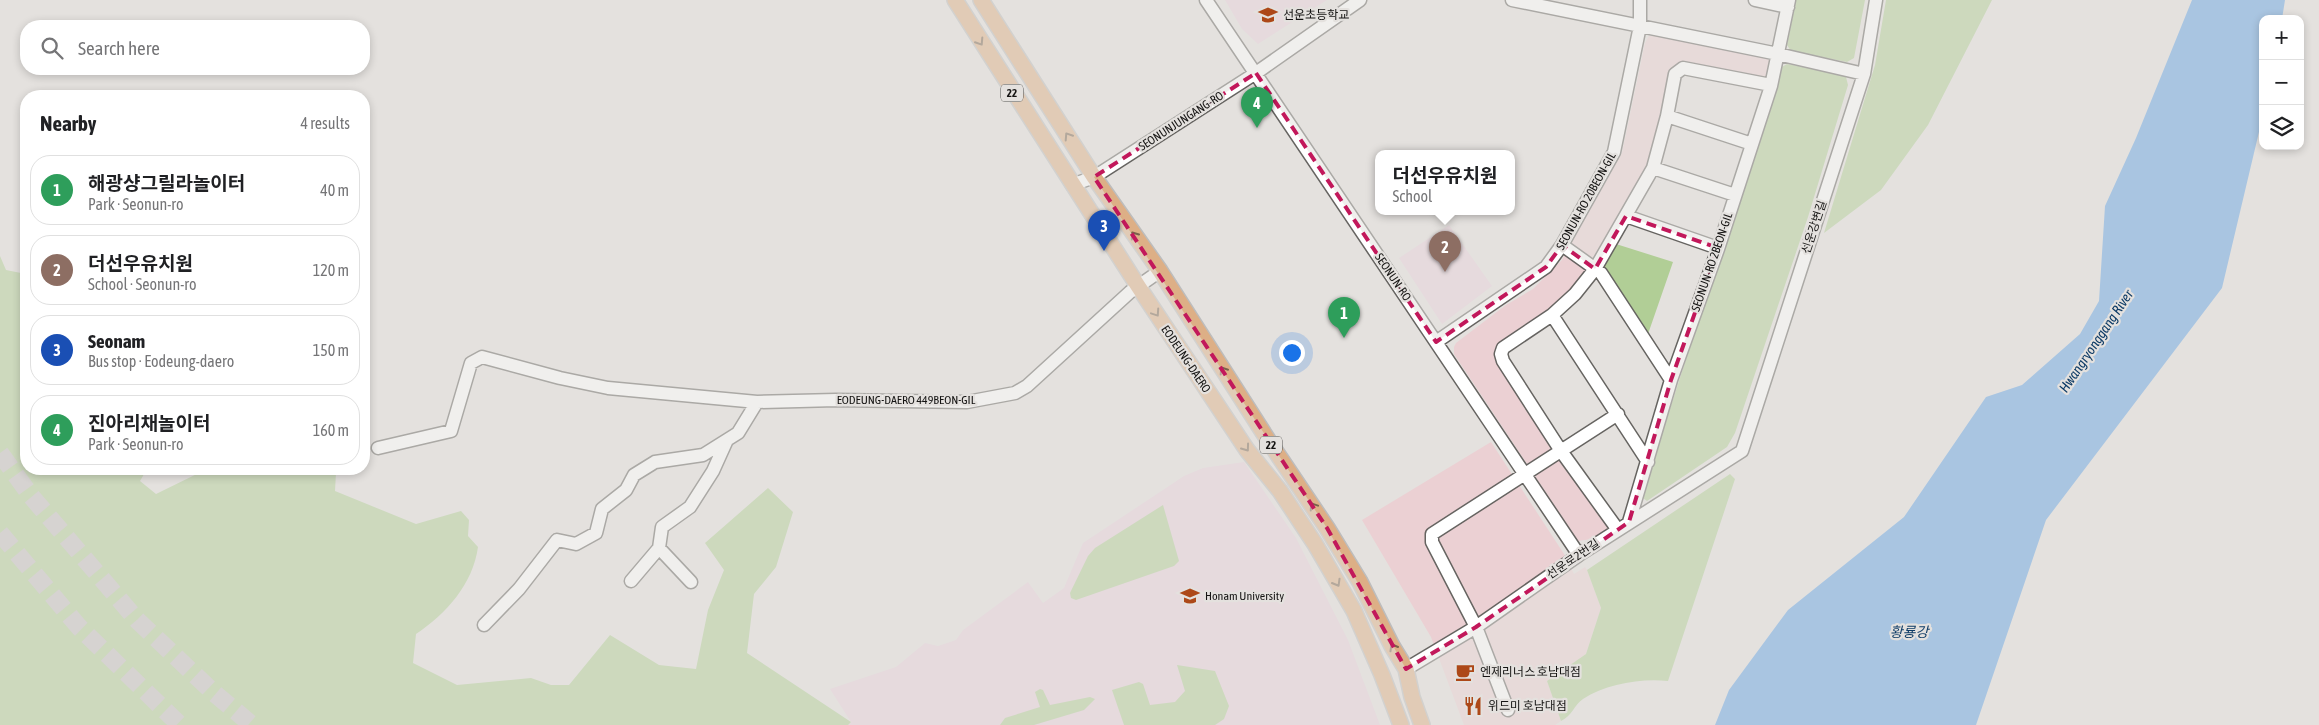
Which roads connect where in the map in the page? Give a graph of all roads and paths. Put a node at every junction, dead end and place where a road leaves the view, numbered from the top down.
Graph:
1 (954, 0) edge
2 (981, 0) edge
3 (1206, 0) edge
4 (1360, 0) edge
5 (1512, 0) edge
6 (1640, 0) edge
7 (1755, 0) edge
8 (1876, 0) edge
9 (1788, 3) edge
10 (1640, 26) junction
11 (1778, 54) junction
12 (1256, 73) junction
13 (1864, 74) junction
14 (1771, 85) junction
15 (1667, 116) junction
16 (1752, 144) junction
17 (1653, 168) junction
18 (1094, 177) junction
19 (1072, 184) junction
20 (1735, 195) junction
21 (1626, 216) junction
22 (1562, 245) junction
23 (1718, 248) junction
24 (1595, 269) junction
25 (1160, 271) junction
26 (1138, 286) junction
27 (1552, 315) junction
28 (1436, 342) junction
29 (1671, 380) junction
30 (757, 402) junction
31 (1618, 414) junction
32 (727, 440) junction
33 (378, 448) dead end
34 (1742, 451) joint
35 (1561, 452) junction
36 (1648, 462) junction
37 (1525, 475) junction
38 (1629, 522) junction
39 (1618, 530) junction
40 (658, 548) junction
41 (1579, 554) junction
42 (631, 582) dead end
43 (691, 582) dead end
44 (484, 625) dead end
45 (1476, 627) junction
46 (1406, 669) junction
47 (1508, 710) dead end
48 (1401, 725) edge
49 (1422, 725) edge

1 -> 19 main road, EODEUNG-DAERO / 22
18 -> 2 main road, EODEUNG-DAERO / 22
3 - 12 street, SEONUN-RO
4 - 12 street, SEONUNJUNGANG-RO
5 - 10 street
6 - 10 street, SEONUN-RO 20BEON-GIL
7 - 9 street
8 - 13 street, 선운강변길
9 - 11 street, SEONUN-RO 2BEON-GIL
10 - 11 street
10 - 22 street, SEONUN-RO 20BEON-GIL
11 - 13 street
11 - 14 street, SEONUN-RO 2BEON-GIL
12 - 18 street, SEONUNJUNGANG-RO
12 - 28 street, SEONUN-RO
13 - 34 street, 선운강변길
14 - 15 street
14 - 16 street, SEONUN-RO 2BEON-GIL
15 - 16 street
15 - 17 street
16 - 20 street, SEONUN-RO 2BEON-GIL
17 - 20 street
17 - 21 street
18 - 19 street, SEONUNJUNGANG-RO
25 -> 18 main road, EODEUNG-DAERO / 22
19 - 26 main road, EODEUNG-DAERO / 22
20 - 23 street, SEONUN-RO 2BEON-GIL
21 - 23 street
21 - 24 street
22 - 24 street
22 - 28 street, SEONUN-RO 20BEON-GIL
23 - 29 street, SEONUN-RO 2BEON-GIL
24 - 27 street
24 - 29 street
25 - 26 street, EODEUNG-DAERO 449BEON-GIL
46 -> 25 main road, EODEUNG-DAERO / 22
26 - 30 street, EODEUNG-DAERO 449BEON-GIL
26 -> 48 main road, EODEUNG-DAERO / 22
27 - 31 street
27 - 35 street
28 - 37 street, SEONUN-RO
29 - 36 street, SEONUN-RO 2BEON-GIL
30 - 32 street
30 - 33 street, EODEUNG-DAERO 449BEON-GIL
31 - 35 street
31 - 36 street
32 - 40 street
32 - 44 street
34 - 38 street, 선운로2번길
35 - 37 street
35 - 39 street
36 - 38 street, SEONUN-RO 2BEON-GIL
37 - 41 street, SEONUN-RO
37 - 45 street
38 - 39 street, 선운로2번길
39 - 41 street, 선운로2번길
40 - 42 street
40 - 43 street
41 - 45 street, 선운로2번길
45 - 46 street, 선운로2번길
45 - 47 street
46 - 49 main road, EODEUNG-DAERO / 22

